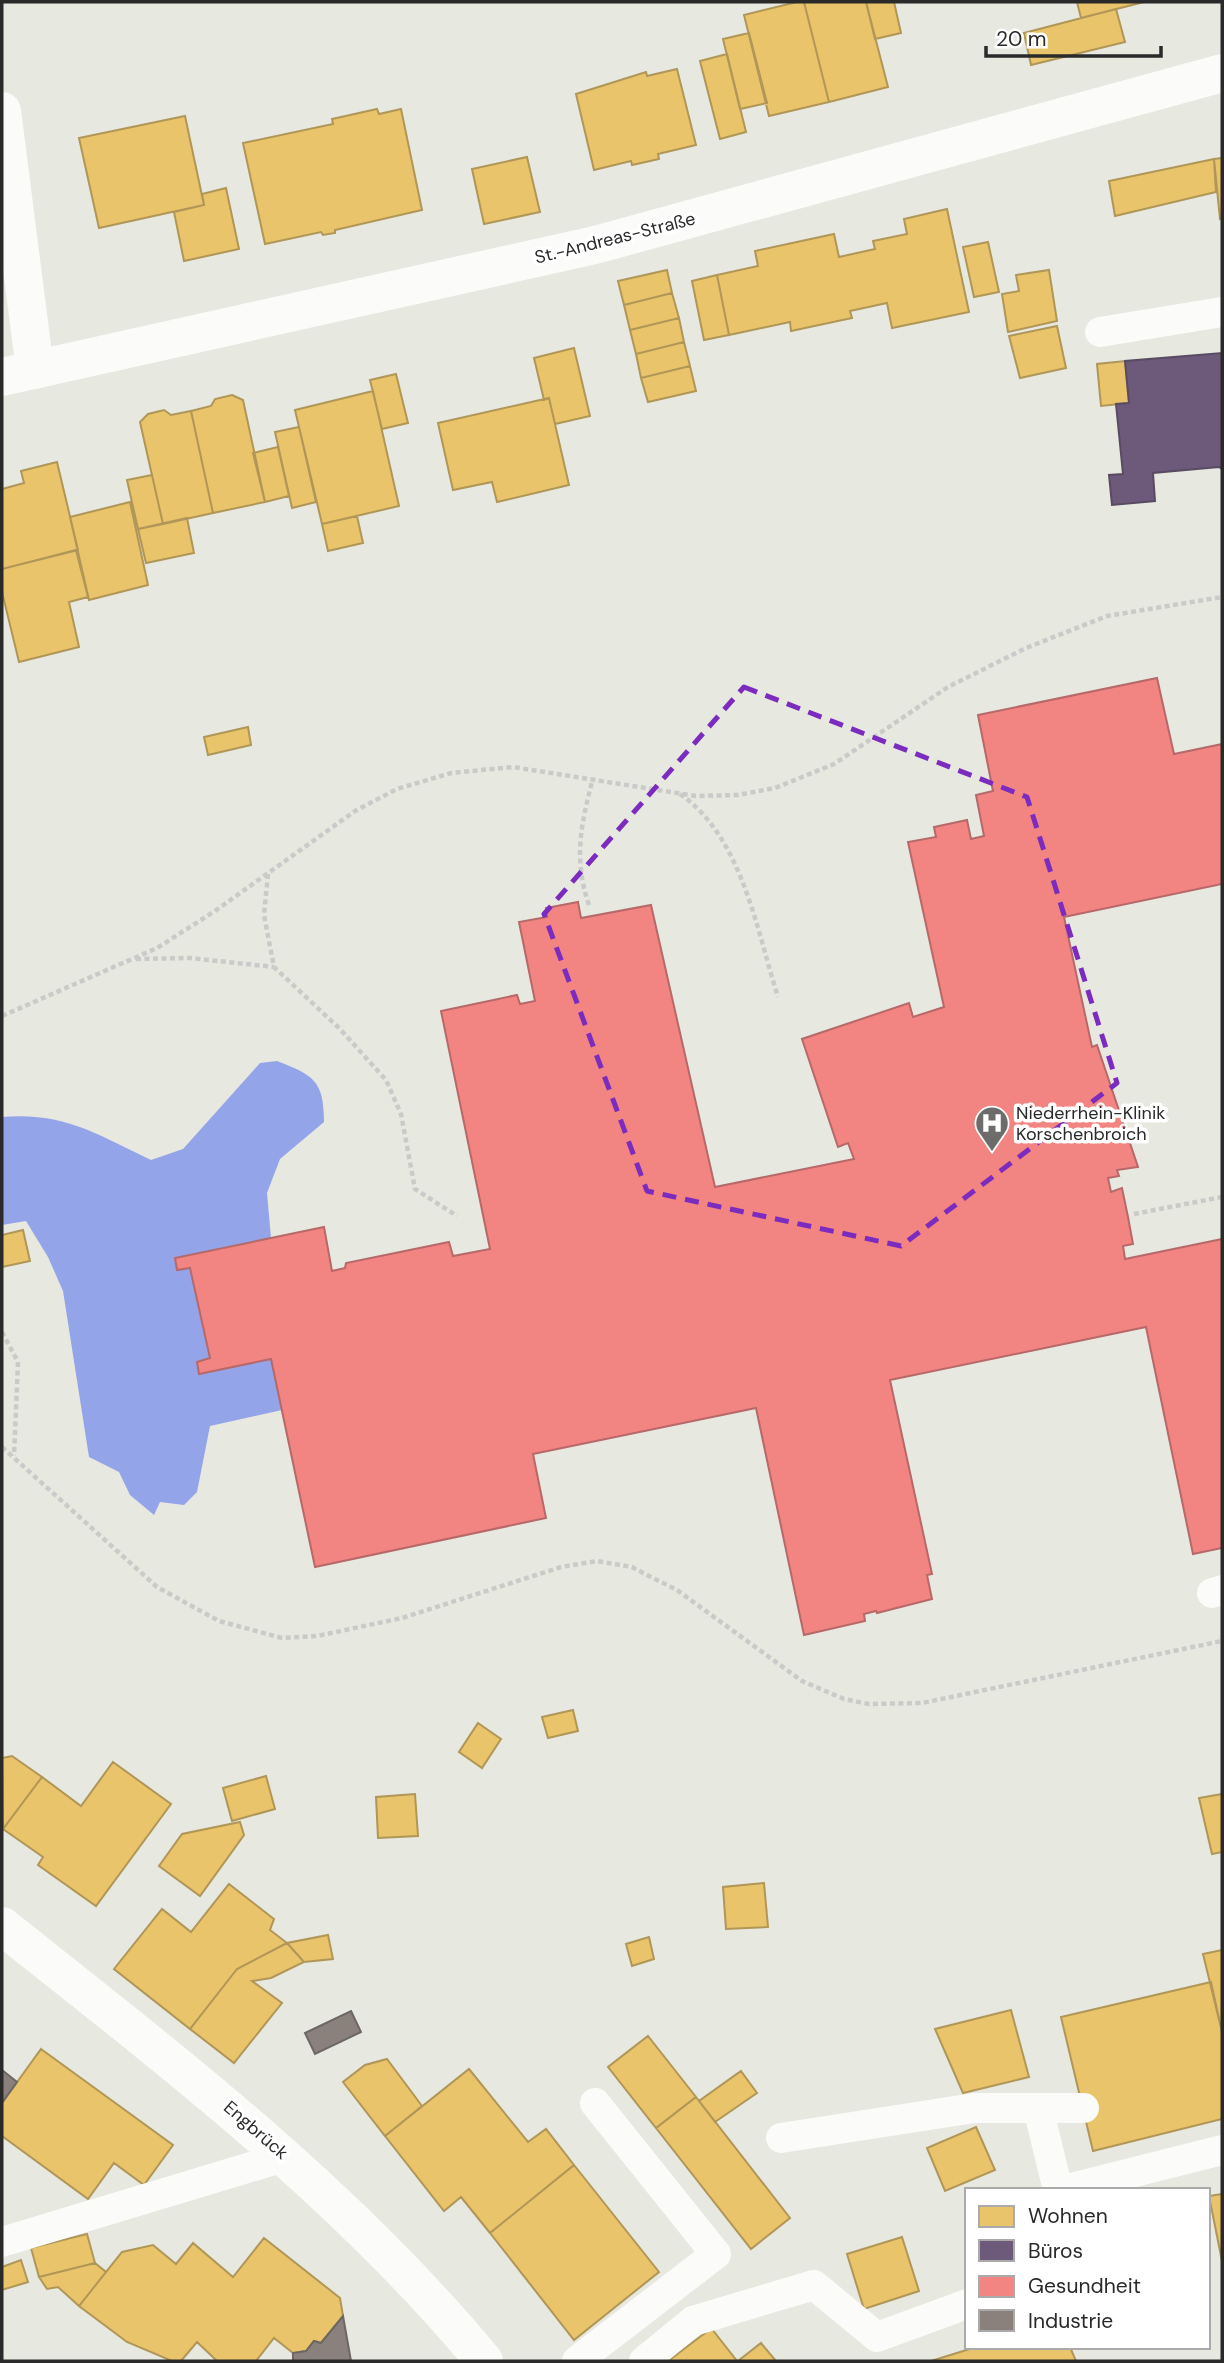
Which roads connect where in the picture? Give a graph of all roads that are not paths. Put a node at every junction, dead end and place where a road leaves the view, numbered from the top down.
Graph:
1 (1222, 73) edge
2 (2, 111) edge
3 (1222, 312) edge
4 (1100, 332) dead end
5 (19, 374) edge
6 (2, 1926) edge
7 (594, 2103) dead end
8 (1038, 2108) junction
9 (1084, 2108) dead end
10 (781, 2138) dead end
11 (1222, 2150) edge
12 (287, 2156) junction
13 (1060, 2188) edge
14 (1069, 2188) edge
15 (2, 2242) edge
16 (965, 2305) edge
17 (484, 2361) edge
18 (577, 2361) edge
19 (643, 2361) edge

1 - 5 street, St.-Andreas-Straße
2 - 5 street
3 - 4 lane
6 - 12 street, Engbrück
7 - 18 lane
8 - 9 lane
8 - 10 lane
8 - 13 lane
11 - 14 lane
12 - 15 lane
12 - 17 street, Engbrück
16 - 19 lane

